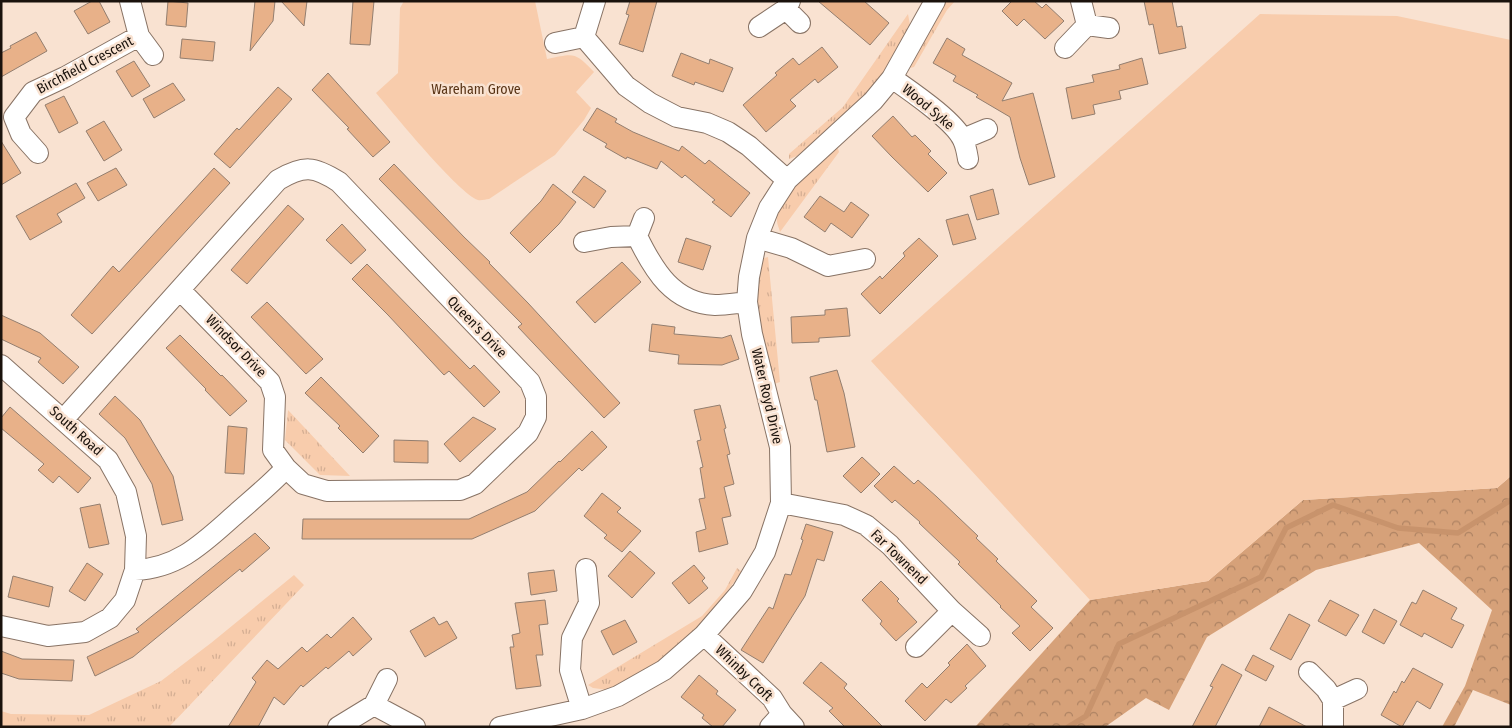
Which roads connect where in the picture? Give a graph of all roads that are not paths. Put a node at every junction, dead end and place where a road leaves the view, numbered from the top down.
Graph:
1 (130, 1) edge
2 (595, 1) edge
3 (1081, 1) edge
4 (926, 4) edge
5 (788, 5) edge
6 (800, 23) dead end
7 (1087, 25) junction
8 (759, 27) dead end
9 (1109, 28) dead end
10 (139, 36) junction
11 (584, 37) junction
12 (555, 43) dead end
13 (1065, 48) dead end
14 (153, 55) dead end
15 (892, 78) junction
16 (8, 116) edge
17 (988, 129) dead end
18 (963, 139) junction
19 (38, 153) dead end
20 (968, 159) dead end
21 (787, 180) junction
22 (757, 238) junction
23 (584, 242) dead end
24 (865, 259) dead end
25 (180, 290) junction
26 (747, 302) junction
27 (1, 364) edge
28 (63, 420) junction
29 (286, 468) junction
30 (780, 503) junction
31 (586, 569) dead end
32 (135, 570) junction
33 (952, 611) junction
34 (1, 626) edge
35 (704, 635) junction
36 (980, 636) dead end
37 (916, 647) dead end
38 (1309, 672) dead end
39 (387, 679) dead end
40 (1357, 689) dead end
41 (1334, 700) junction
42 (374, 705) junction
43 (582, 710) junction
44 (782, 722) edge
45 (338, 727) edge
46 (415, 727) edge
47 (502, 727) edge
48 (1333, 727) edge

1 - 10 street, Birchfield Crescent
2 - 11 street
3 - 7 street
4 - 15 street, Water Royd Drive
5 - 6 street
5 - 8 street
7 - 9 street
7 - 13 street
10 - 14 street, Birchfield Crescent
10 - 16 street, Birchfield Crescent
11 - 12 street
11 - 21 street
15 - 18 street, Wood Syke
15 - 21 street, Water Royd Drive
16 - 19 street, Birchfield Crescent
17 - 18 street, Wood Syke
18 - 20 street, Wood Syke
21 - 22 street, Water Royd Drive
22 - 24 street
22 - 26 street, Water Royd Drive
23 - 26 street
25 - 28 street, Queen's Drive
25 - 29 street, Windsor Drive
25 - 29 street, Queen's Drive
26 - 30 street, Water Royd Drive
27 - 28 street, South Road
28 - 32 street, South Road
29 - 32 street
30 - 33 street, Far Townend
30 - 35 street, Water Royd Drive
31 - 43 street
32 - 34 street, South Road
33 - 36 street, Far Townend
33 - 37 street
35 - 43 street, Water Royd Drive
35 - 44 street, Whinby Croft
38 - 41 street
39 - 42 street
40 - 41 street
41 - 48 street
42 - 45 street
42 - 46 street
43 - 47 street, Water Royd Drive

